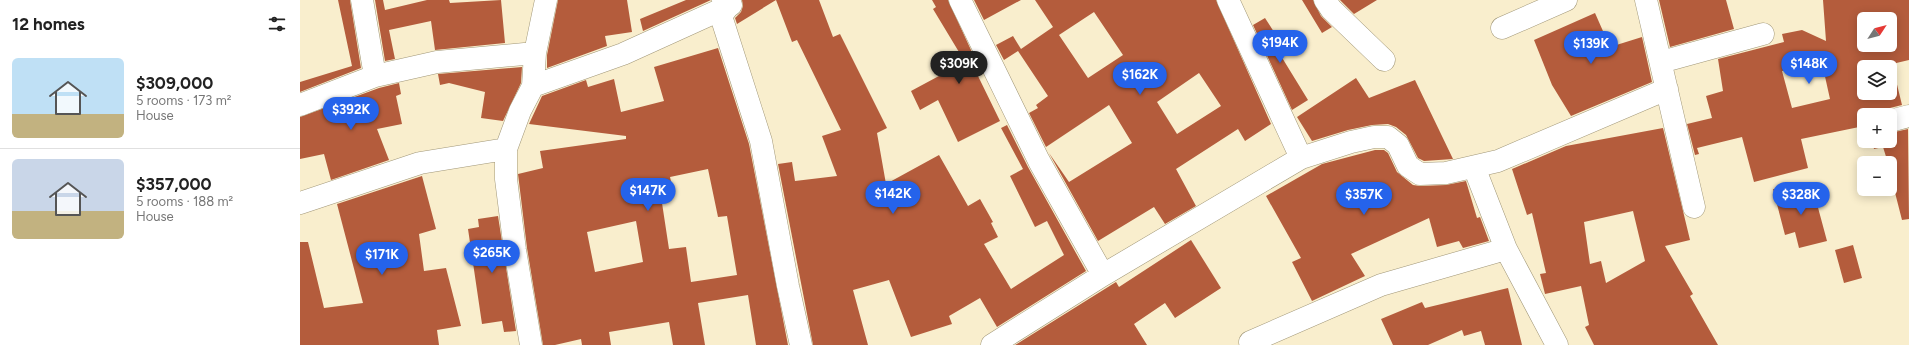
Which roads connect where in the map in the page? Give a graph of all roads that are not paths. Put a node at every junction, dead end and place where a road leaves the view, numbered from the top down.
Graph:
1 (362, 0) edge
2 (546, 0) edge
3 (960, 0) edge
4 (1228, 0) edge
5 (1325, 0) edge
6 (1566, 0) edge
7 (1646, 0) edge
8 (730, 3) edge
9 (1502, 28) dead end
10 (1763, 34) dead end
11 (535, 53) junction
12 (1384, 60) dead end
13 (1661, 62) junction
14 (375, 76) junction
15 (533, 86) junction
16 (1667, 89) junction
17 (300, 105) edge
18 (1909, 116) edge
19 (1897, 119) edge
20 (506, 149) junction
21 (1301, 158) junction
22 (1474, 167) junction
23 (300, 204) edge
24 (1694, 207) dead end
25 (1506, 249) junction
26 (1103, 275) junction
27 (1250, 342) dead end
28 (531, 345) edge
29 (801, 345) edge
30 (992, 345) edge
31 (1556, 345) edge

1 - 14 street
2 - 11 street
3 - 26 street
4 - 21 street
5 - 12 street
6 - 9 street
7 - 13 street
8 - 15 street
8 - 29 street
10 - 13 street
11 - 14 street
11 - 15 street
13 - 16 street
14 - 17 street
15 - 20 street
16 - 22 street
16 - 24 street
18 - 19 street
20 - 23 street
20 - 28 street
21 - 22 street
21 - 26 street
22 - 25 street
25 - 27 street
25 - 31 street
26 - 30 street

